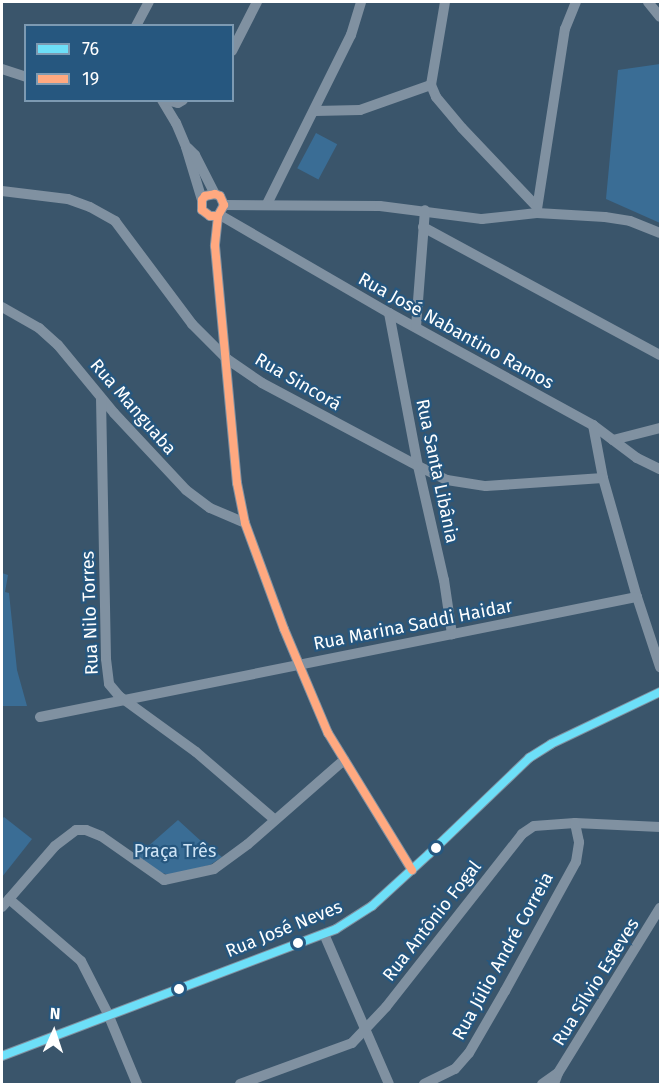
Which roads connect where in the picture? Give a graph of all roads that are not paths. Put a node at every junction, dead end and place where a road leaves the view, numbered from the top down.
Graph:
1 (257, 2) edge
2 (361, 2) edge
3 (446, 2) edge
4 (576, 2) edge
5 (648, 2) edge
6 (148, 4) edge
7 (660, 17) edge
8 (137, 24) edge
9 (147, 24) edge
10 (234, 47) edge
11 (2, 69) edge
12 (24, 76) edge
13 (431, 85) junction
14 (163, 102) edge
15 (315, 111) junction
16 (186, 147) junction
17 (2, 191) edge
18 (202, 200) junction
19 (267, 204) junction
20 (220, 206) junction
21 (425, 210) junction
22 (537, 210) junction
23 (205, 214) junction
24 (423, 227) junction
25 (660, 233) edge
26 (215, 246) junction
27 (2, 307) edge
28 (2, 312) edge
29 (389, 313) junction
30 (416, 327) junction
31 (660, 355) edge
32 (227, 359) junction
33 (101, 398) junction
34 (593, 425) junction
35 (660, 428) edge
36 (613, 440) junction
37 (418, 466) junction
38 (660, 469) edge
39 (603, 478) junction
40 (245, 524) junction
41 (637, 597) junction
42 (452, 634) junction
43 (298, 665) junction
44 (660, 668) edge
45 (660, 692) edge
46 (125, 700) junction
47 (40, 717) dead end
48 (344, 760) junction
49 (275, 820) junction
50 (575, 824) junction
51 (660, 827) edge
52 (412, 870) junction
53 (5, 903) edge
54 (660, 908) edge
55 (324, 934) junction
56 (108, 1014) junction
57 (366, 1029) junction
58 (2, 1056) edge
59 (558, 1073) junction
60 (137, 1084) edge
61 (240, 1084) edge
62 (389, 1084) edge
63 (424, 1084) edge
64 (542, 1084) edge
65 (554, 1084) edge

1 - 10 street
2 - 15 street
3 - 13 street
4 - 22 street
5 - 7 street
6 - 8 street
6 - 9 street
11 - 12 street
13 - 15 street
13 - 22 street
14 - 16 street
15 - 19 street
16 - 18 street
16 - 20 street
17 - 32 street, Rua Sincorá
18 - 20 street
18 - 23 street
19 - 20 street
19 - 21 street
20 - 23 street
20 - 26 street
20 - 29 street, Rua José Nabantino Ramos
21 - 22 street
21 - 24 street
22 - 25 street
23 - 26 street
24 - 30 street
24 - 31 street
26 - 32 street
27 - 28 street
27 - 33 street, Rua Manguaba
29 - 30 street, Rua José Nabantino Ramos
29 - 37 street, Rua Santa Libânia
30 - 34 street, Rua José Nabantino Ramos
32 - 37 street, Rua Sincorá
32 - 40 street
33 - 40 street, Rua Manguaba
33 - 46 street, Rua Nilo Torres
34 - 36 street, Rua José Nabantino Ramos
34 - 39 street
35 - 36 street
36 - 38 street, Rua José Nabantino Ramos
37 - 39 street, Rua Sincorá
37 - 42 street, Rua Santa Libânia
39 - 41 street
40 - 43 street
41 - 42 street, Rua Marina Saddi Haidar
41 - 44 street
42 - 43 street, Rua Marina Saddi Haidar
43 - 46 street, Rua Marina Saddi Haidar
43 - 48 street
45 - 52 street, Rua José Neves
46 - 47 street, Rua Marina Saddi Haidar
46 - 49 street, Rua Nilo Torres
48 - 49 street
48 - 52 street
49 - 53 street
50 - 51 street, Rua Antônio Fogal
50 - 57 street, Rua Antônio Fogal
50 - 63 street, Rua Júlio André Correia
52 - 55 street, Rua José Neves
53 - 56 street
54 - 59 street, Rua Sílvio Esteves
55 - 56 street, Rua José Neves
55 - 57 street
56 - 58 street, Rua José Neves
56 - 60 street
57 - 61 street, Rua Antônio Fogal
57 - 62 street
59 - 64 street
59 - 65 street

